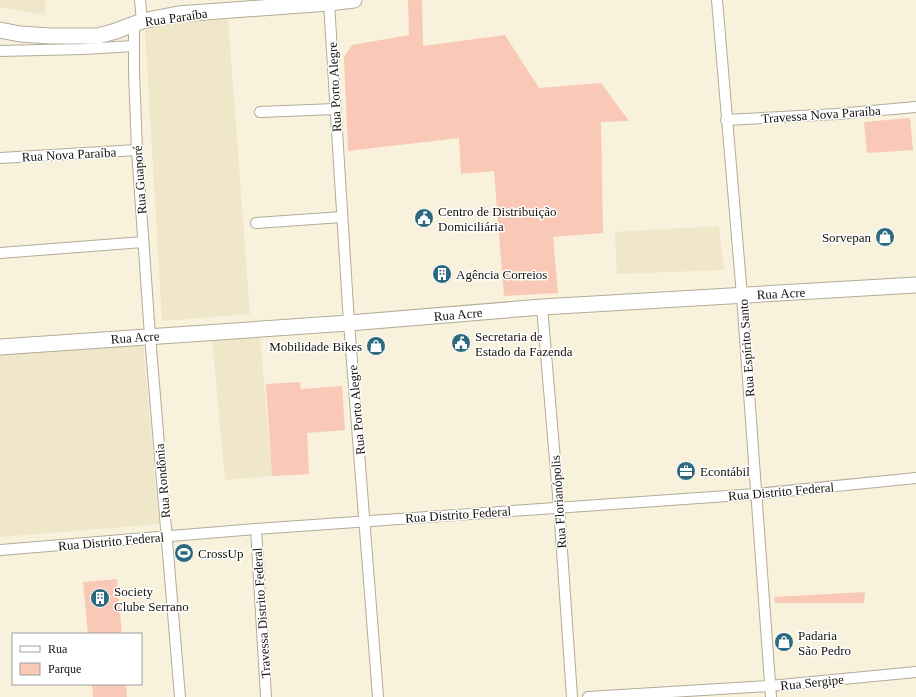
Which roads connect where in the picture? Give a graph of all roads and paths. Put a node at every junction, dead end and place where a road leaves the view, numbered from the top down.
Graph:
1 (140, 0) edge
2 (354, 0) edge
3 (717, 0) edge
4 (329, 3) junction
5 (244, 4) edge
6 (138, 22) junction
7 (0, 30) edge
8 (134, 46) junction
9 (0, 51) edge
10 (916, 107) edge
11 (335, 109) junction
12 (260, 112) dead end
13 (726, 120) junction
14 (137, 150) junction
15 (0, 158) edge
16 (342, 217) junction
17 (256, 223) dead end
18 (144, 242) junction
19 (0, 253) edge
20 (916, 285) edge
21 (742, 296) junction
22 (542, 306) junction
23 (349, 323) junction
24 (150, 336) junction
25 (0, 347) edge
26 (916, 478) edge
27 (756, 494) junction
28 (559, 508) junction
29 (364, 521) junction
30 (256, 529) junction
31 (167, 536) junction
32 (0, 550) edge
33 (916, 672) edge
34 (770, 686) junction
35 (180, 697) edge
36 (266, 697) edge
37 (378, 697) edge
38 (572, 697) edge
39 (588, 697) edge
40 (771, 697) edge

1 - 6 street, Rua Guaporé
2 - 4 main road, Rua Paraíba
3 - 13 street, Rua Espírito Santo
4 - 5 main road, Rua Paraíba
4 - 11 street, Rua Porto Alegre
5 - 6 main road, Rua Paraíba
6 - 7 main road, Rua Paraíba
6 - 8 street, Rua Guaporé
8 - 9 street
8 - 14 street, Rua Guaporé
10 - 13 street, Travessa Nova Paraíba
11 - 12 street
11 - 16 street, Rua Porto Alegre
13 - 21 street, Rua Espírito Santo
14 - 15 street, Rua Nova Paraíba
14 - 18 street, Rua Guaporé
16 - 17 street
16 - 23 street, Rua Porto Alegre
18 - 19 street
18 - 24 street, Rua Guaporé
20 - 21 main road, Rua Acre
21 - 22 main road, Rua Acre
21 - 27 street, Rua Espírito Santo
22 - 23 main road, Rua Acre
22 - 28 street, Rua Florianópolis
23 - 24 main road, Rua Acre
23 - 29 street, Rua Porto Alegre
24 - 25 main road, Rua Acre
24 - 31 street, Rua Rondônia
26 - 27 street, Rua Distrito Federal
27 - 28 street, Rua Distrito Federal
27 - 34 street, Rua Espírito Santo
28 - 29 street, Rua Distrito Federal
28 - 38 street, Rua Florianópolis
29 - 30 street, Rua Distrito Federal
29 - 37 street, Rua Porto Alegre
30 - 31 street, Rua Distrito Federal
30 - 36 street, Travessa Distrito Federal
31 - 32 street, Rua Distrito Federal
31 - 35 street, Rua Rondônia
33 - 34 street, Rua Sergipe
34 - 39 street, Rua Sergipe
34 - 40 street, Rua Espírito Santo

